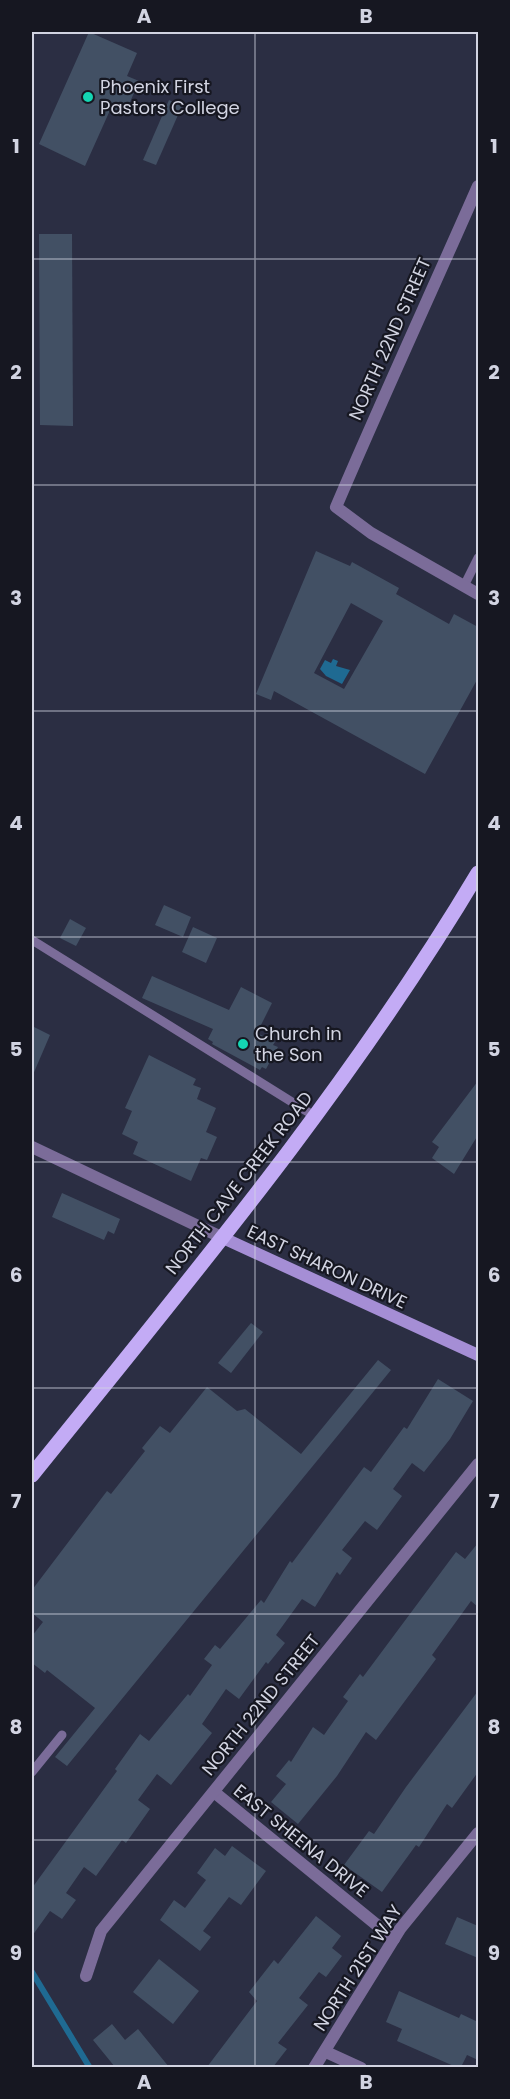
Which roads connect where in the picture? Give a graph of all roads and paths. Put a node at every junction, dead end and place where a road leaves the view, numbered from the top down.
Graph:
1 (478, 186) edge
2 (478, 558) edge
3 (464, 586) junction
4 (478, 594) edge
5 (478, 873) edge
6 (32, 940) edge
7 (316, 1116) junction
8 (32, 1147) edge
9 (221, 1237) junction
10 (478, 1355) edge
11 (478, 1464) edge
12 (32, 1474) edge
13 (62, 1735) dead end
14 (32, 1772) edge
15 (213, 1792) junction
16 (476, 1841) edge
17 (394, 1939) junction
18 (86, 1976) dead end
19 (326, 2052) junction
20 (314, 2067) edge
21 (361, 2067) edge

1 - 3 street, NORTH 22ND STREET
2 - 3 lane
3 - 4 street
5 - 7 main road, NORTH CAVE CREEK ROAD
6 - 7 lane
7 - 9 main road, NORTH CAVE CREEK ROAD
8 - 9 street, EAST SHARON DRIVE
9 - 10 street, EAST SHARON DRIVE
9 - 12 main road, NORTH CAVE CREEK ROAD
11 - 15 street, NORTH 22ND STREET
13 - 14 lane
15 - 17 street, EAST SHEENA DRIVE
15 - 18 street, NORTH 22ND STREET
16 - 17 street, NORTH 21ST WAY
17 - 19 street, NORTH 21ST WAY
19 - 20 street, NORTH 21ST WAY
19 - 21 street

